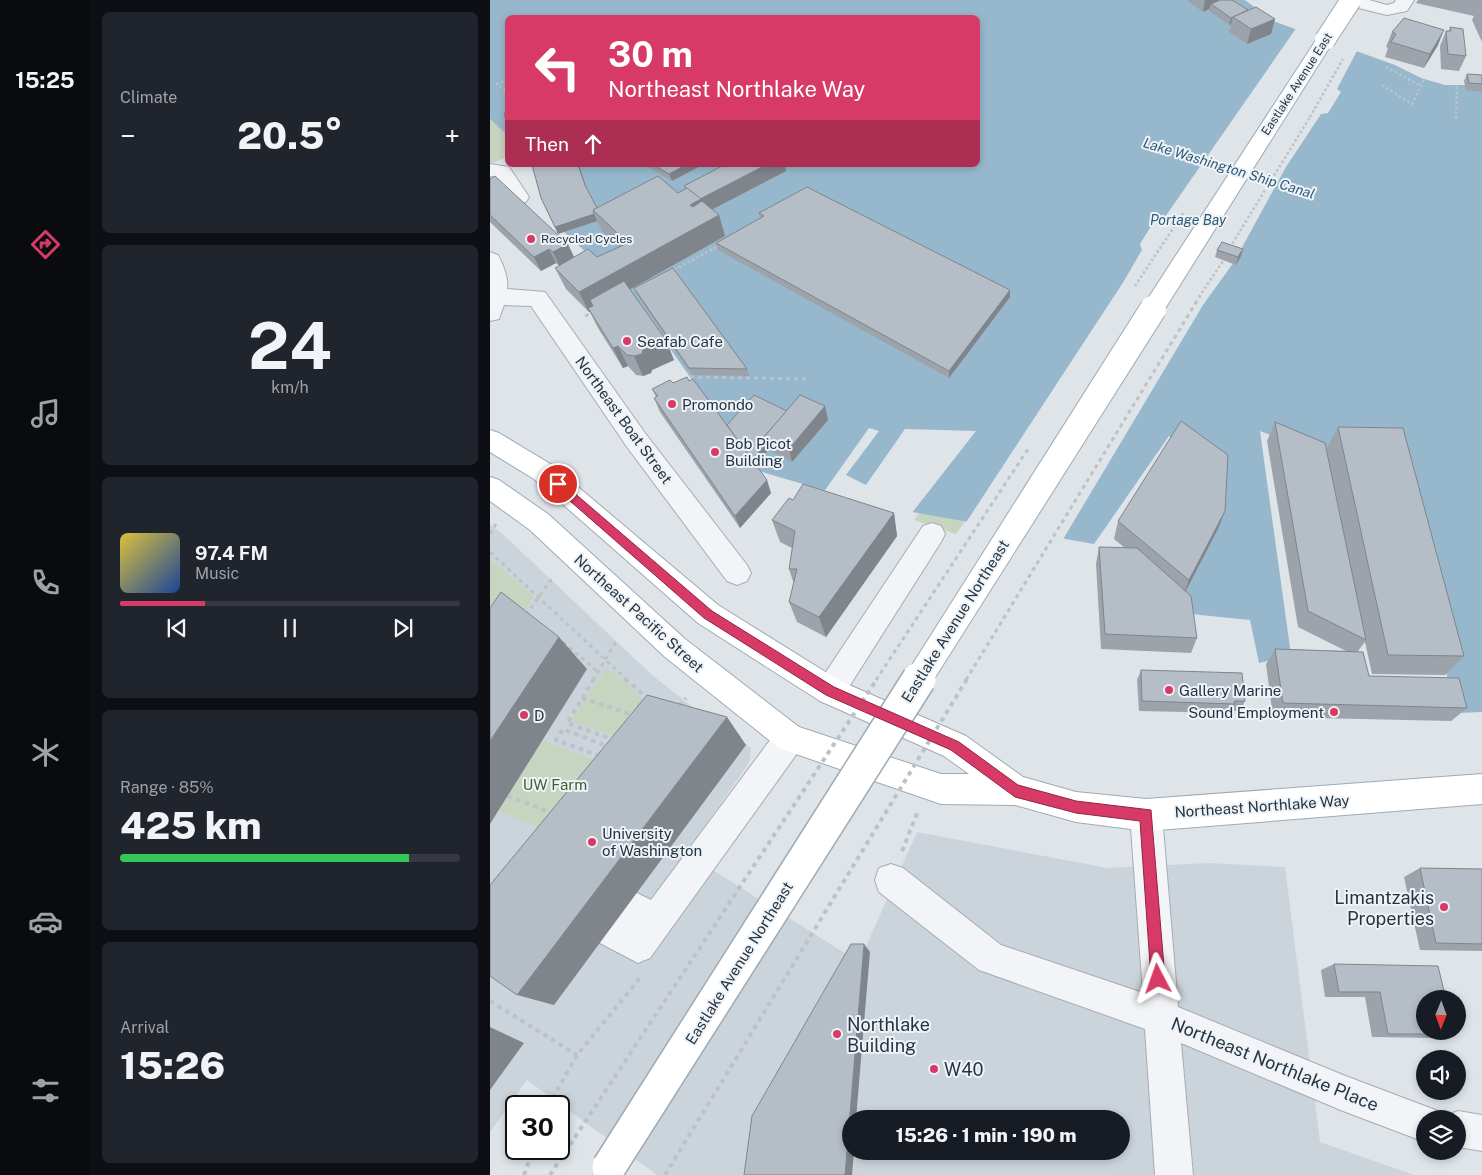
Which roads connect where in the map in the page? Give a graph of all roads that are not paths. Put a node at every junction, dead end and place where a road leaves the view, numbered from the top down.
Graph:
1 (1349, 0) edge
2 (1405, 0) edge
3 (1243, 169) joint
4 (490, 170) edge
5 (518, 197) edge
6 (490, 260) edge
7 (493, 306) edge
8 (490, 440) edge
9 (490, 487) edge
10 (932, 534) dead end
11 (737, 573) dead end
12 (830, 691) junction
13 (790, 738) junction
14 (1482, 789) edge
15 (1015, 790) junction
16 (1146, 815) junction
17 (891, 880) road end
18 (618, 917) dead end
19 (1161, 1017) junction
20 (1416, 1121) edge
21 (1466, 1130) edge
22 (1482, 1133) edge
23 (604, 1175) edge
24 (1174, 1175) edge

1 - 2 street
1 - 3 main road, Eastlake Avenue East, bridge
3 - 23 main road, Eastlake Avenue Northeast, bridge
4 - 5 street
6 - 7 street, Northeast Boat Street
7 - 11 street, Northeast Boat Street
8 - 12 main road
9 - 13 main road, Northeast Pacific Street
10 - 12 street
12 - 15 main road, Northeast Northlake Way
13 - 15 main road, Northeast Northlake Way
13 - 18 street
14 - 16 main road, Northeast Northlake Way
15 - 16 main road, Northeast Northlake Way
16 - 19 street
17 - 19 street, Northeast Northlake Place
19 - 20 street, Northeast Northlake Place
19 - 24 street
21 - 22 street

